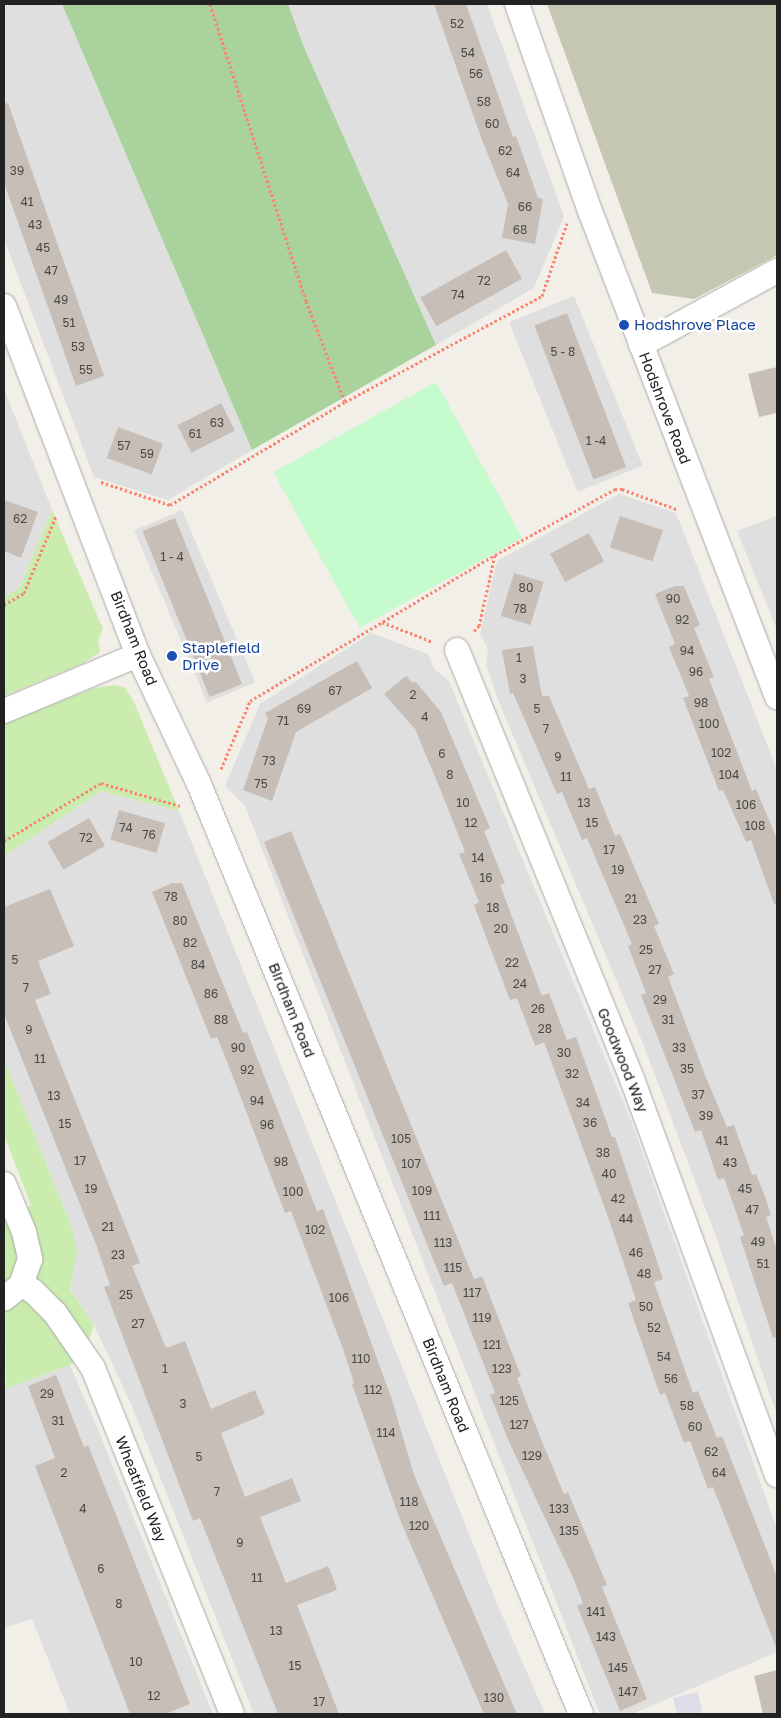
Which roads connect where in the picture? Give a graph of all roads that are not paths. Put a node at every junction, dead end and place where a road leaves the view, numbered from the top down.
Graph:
1 (517, 4) edge
2 (777, 272) edge
3 (4, 306) edge
4 (641, 345) junction
5 (457, 650) road end
6 (138, 655) junction
7 (777, 697) edge
8 (4, 711) edge
9 (4, 1184) edge
10 (12, 1292) edge
11 (777, 1475) edge
12 (232, 1714) edge
13 (581, 1714) edge

1 - 4 street, Hodshrove Road
2 - 4 street
3 - 6 street, Birdham Road
4 - 7 street, Hodshrove Road
5 - 11 street, Goodwood Way
6 - 8 street
6 - 13 street, Birdham Road
9 - 10 street
10 - 12 street, Wheatfield Way

